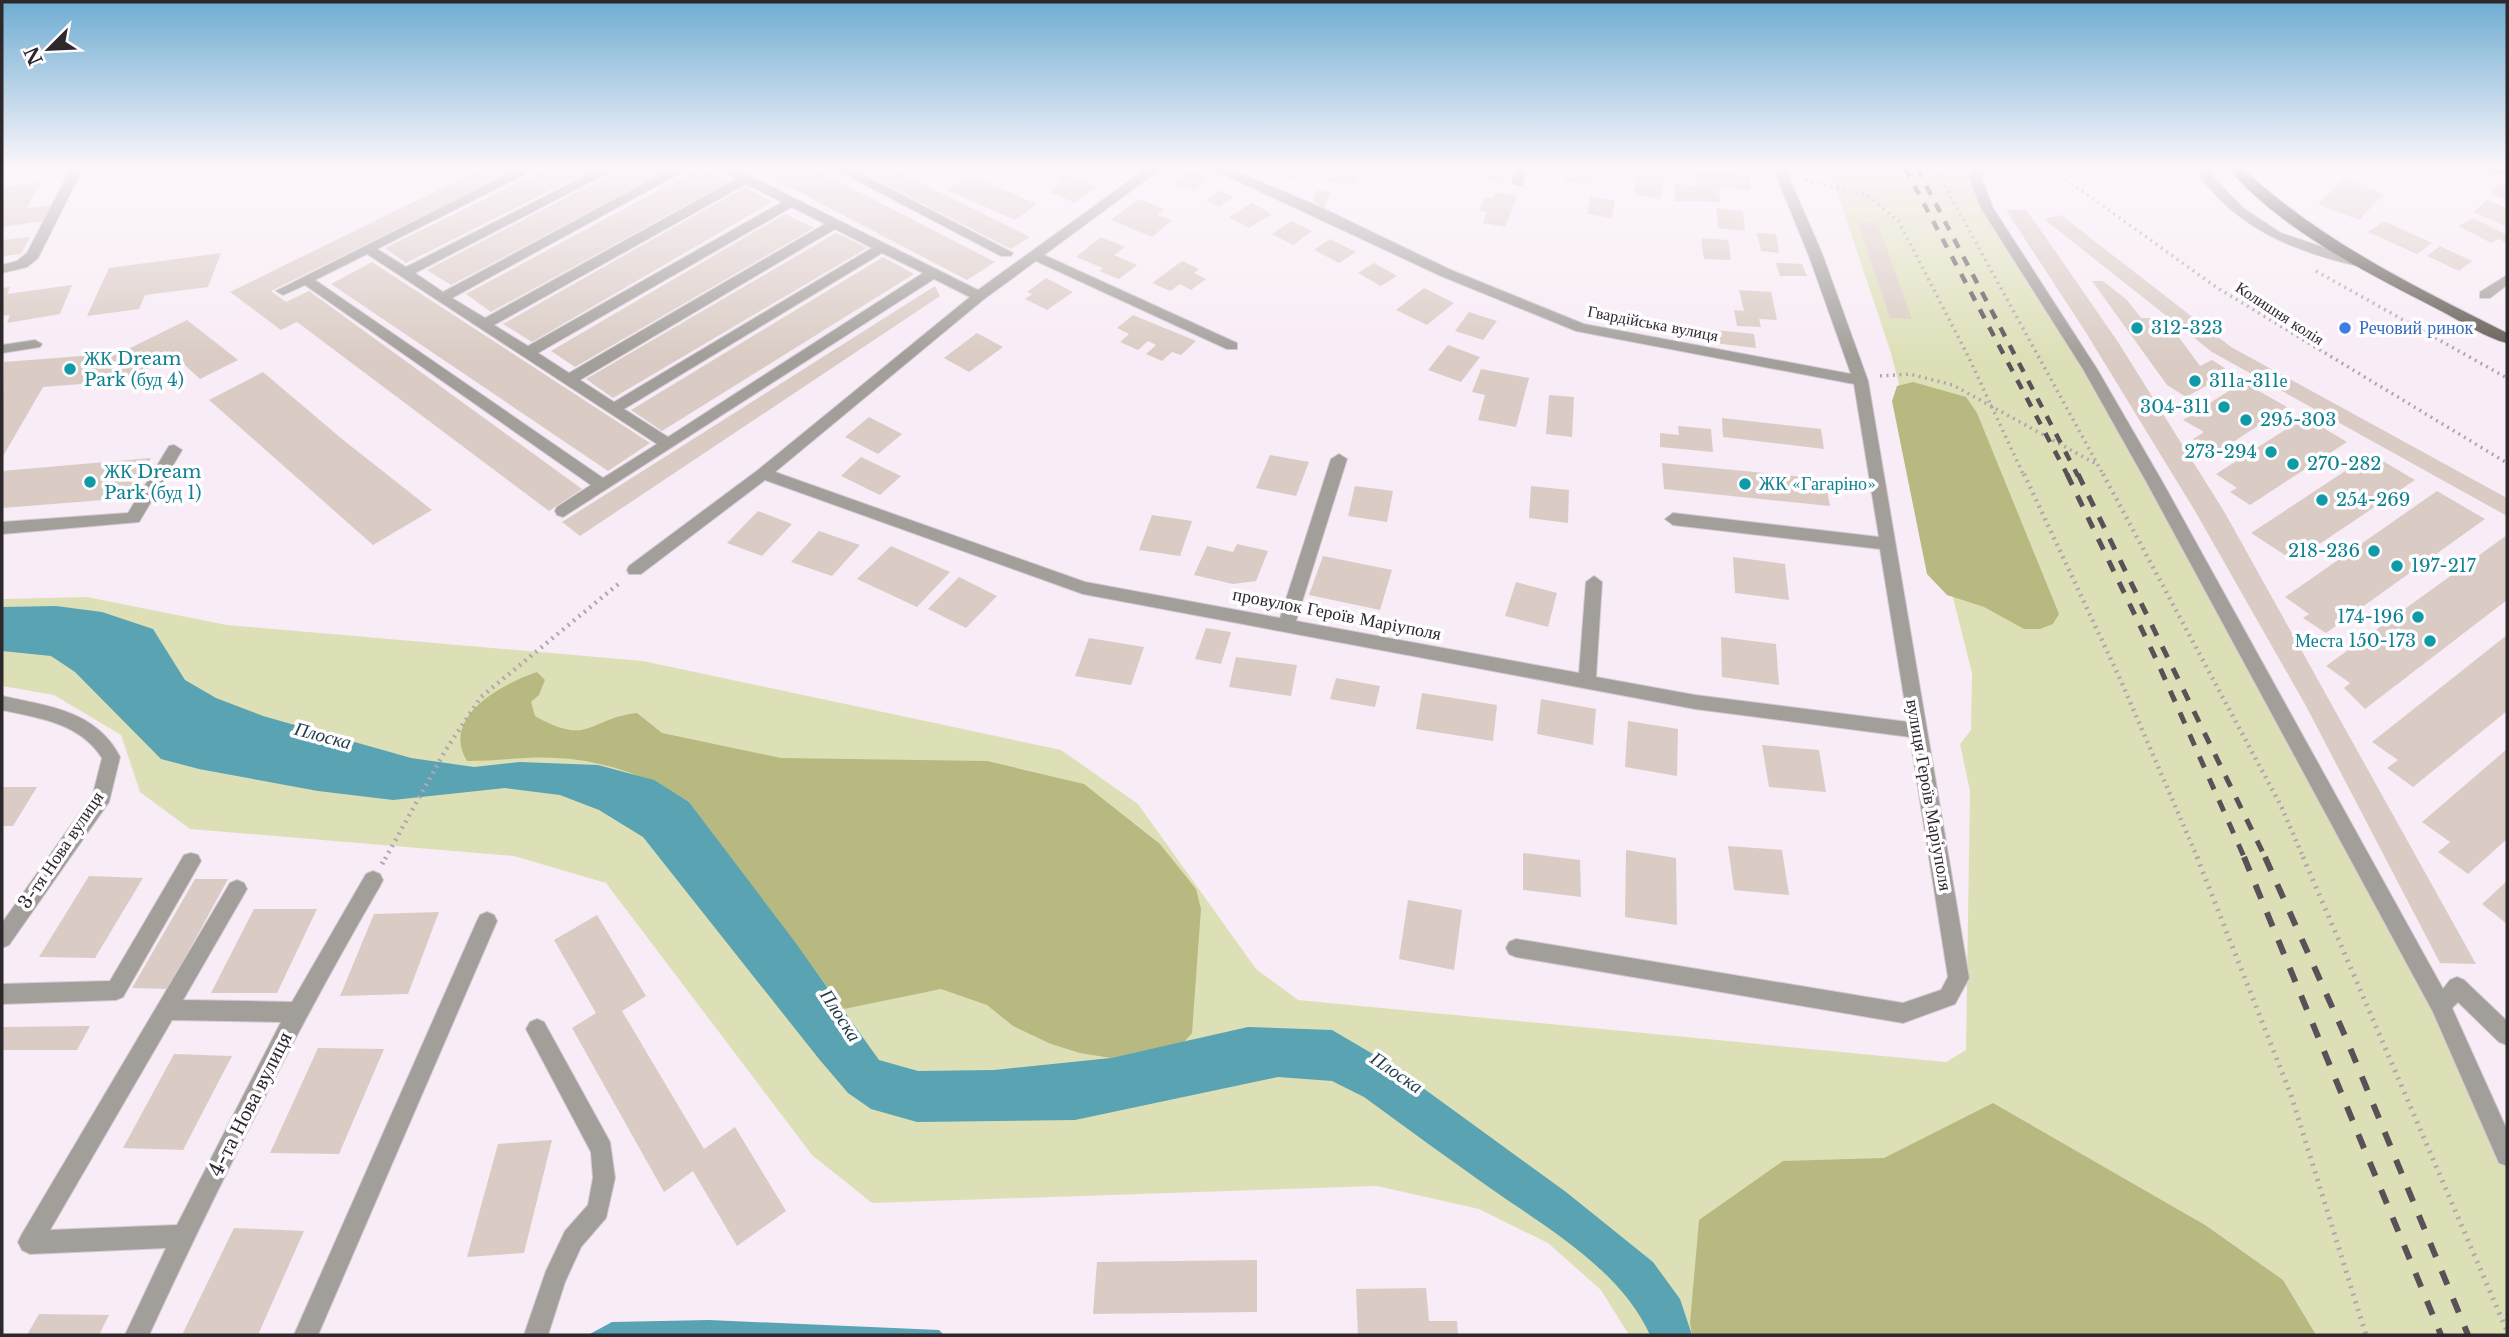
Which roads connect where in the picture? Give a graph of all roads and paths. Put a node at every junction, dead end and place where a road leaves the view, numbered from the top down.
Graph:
1 (46, 230) edge
2 (406, 230) edge
3 (489, 230) edge
4 (567, 230) edge
5 (653, 230) edge
6 (742, 230) edge
7 (824, 230) edge
8 (847, 230) edge
9 (961, 230) edge
10 (1071, 230) edge
11 (1357, 230) edge
12 (1805, 230) edge
13 (1903, 230) edge
14 (1969, 230) edge
15 (2001, 230) edge
16 (2133, 230) edge
17 (2266, 230) edge
18 (2313, 230) edge
19 (881, 248) junction
20 (368, 249) junction
21 (1006, 253) dead end
22 (1036, 256) junction
23 (2366, 264) junction
24 (2309, 267) dead end
25 (2, 269) edge
26 (407, 272) junction
27 (933, 273) junction
28 (2507, 279) edge
29 (306, 280) junction
30 (2406, 286) junction
31 (283, 291) dead end
32 (2485, 295) dead end
33 (445, 296) junction
34 (979, 296) junction
35 (485, 324) junction
36 (2507, 328) edge
37 (2507, 339) edge
38 (34, 344) dead end
39 (1232, 346) dead end
40 (2, 349) edge
41 (529, 352) junction
42 (2507, 378) edge
43 (570, 379) junction
44 (1861, 381) junction
45 (614, 408) junction
46 (1993, 408) junction
47 (668, 444) junction
48 (174, 450) dead end
49 (1339, 459) dead end
50 (2507, 463) edge
51 (2099, 465) junction
52 (763, 474) junction
53 (603, 486) junction
54 (563, 511) dead end
55 (1673, 519) dead end
56 (2, 528) edge
57 (1887, 544) junction
58 (635, 570) joint
59 (1594, 582) dead end
60 (1286, 625) junction
61 (1587, 682) junction
62 (2, 703) edge
63 (1918, 731) junction
64 (191, 861) dead end
65 (373, 880) joint
66 (237, 889) dead end
67 (487, 921) dead end
68 (2, 939) edge
69 (1516, 948) dead end
70 (2, 994) edge
71 (2441, 1006) junction
72 (167, 1010) junction
73 (296, 1012) junction
74 (537, 1029) dead end
75 (2507, 1035) edge
76 (2507, 1155) edge
77 (183, 1236) junction
78 (2507, 1331) edge
79 (137, 1335) edge
80 (306, 1335) edge
81 (536, 1335) edge
82 (2366, 1335) edge

1 - 25 street
2 - 20 street
3 - 26 street
4 - 33 street
5 - 35 street
6 - 41 street
7 - 43 street
8 - 19 street
9 - 21 street
10 - 22 street
11 - 44 street, Гвардійська вулиця
12 - 44 street, вулиця Героїв Маріуполя
13 - 46 path
14 - 51 path
15 - 71 street
16 - 50 path, Колишня колія
17 - 23 street
18 - 23 main road
19 - 27 street
19 - 45 street
20 - 26 street
20 - 29 street
22 - 34 street
22 - 39 street
23 - 30 main road
24 - 42 path
26 - 33 street
27 - 34 street
27 - 47 street
28 - 32 street
29 - 31 street
29 - 53 street
30 - 36 main road
30 - 37 main road
33 - 35 street
34 - 52 street
35 - 41 street
38 - 40 street
41 - 43 street
43 - 45 street
44 - 46 path
44 - 57 street, вулиця Героїв Маріуполя
45 - 47 street
46 - 51 path
46 - 82 path
47 - 53 street
48 - 56 street
49 - 60 street
51 - 78 path
52 - 58 street
52 - 60 street, провулок Героїв Маріуполя
53 - 54 street
55 - 57 street
57 - 63 street, вулиця Героїв Маріуполя
58 - 65 path
59 - 61 street
60 - 61 street, провулок Героїв Маріуполя
61 - 63 street, провулок Героїв Маріуполя
62 - 68 street, 3-тя Нова вулиця
63 - 69 street, вулиця Героїв Маріуполя
64 - 70 street
65 - 73 street, 4-та Нова вулиця
66 - 72 street
67 - 80 street
71 - 75 street
71 - 76 street
72 - 73 street
72 - 77 street
73 - 77 street, 4-та Нова вулиця
74 - 81 street
77 - 79 street, 4-та Нова вулиця

